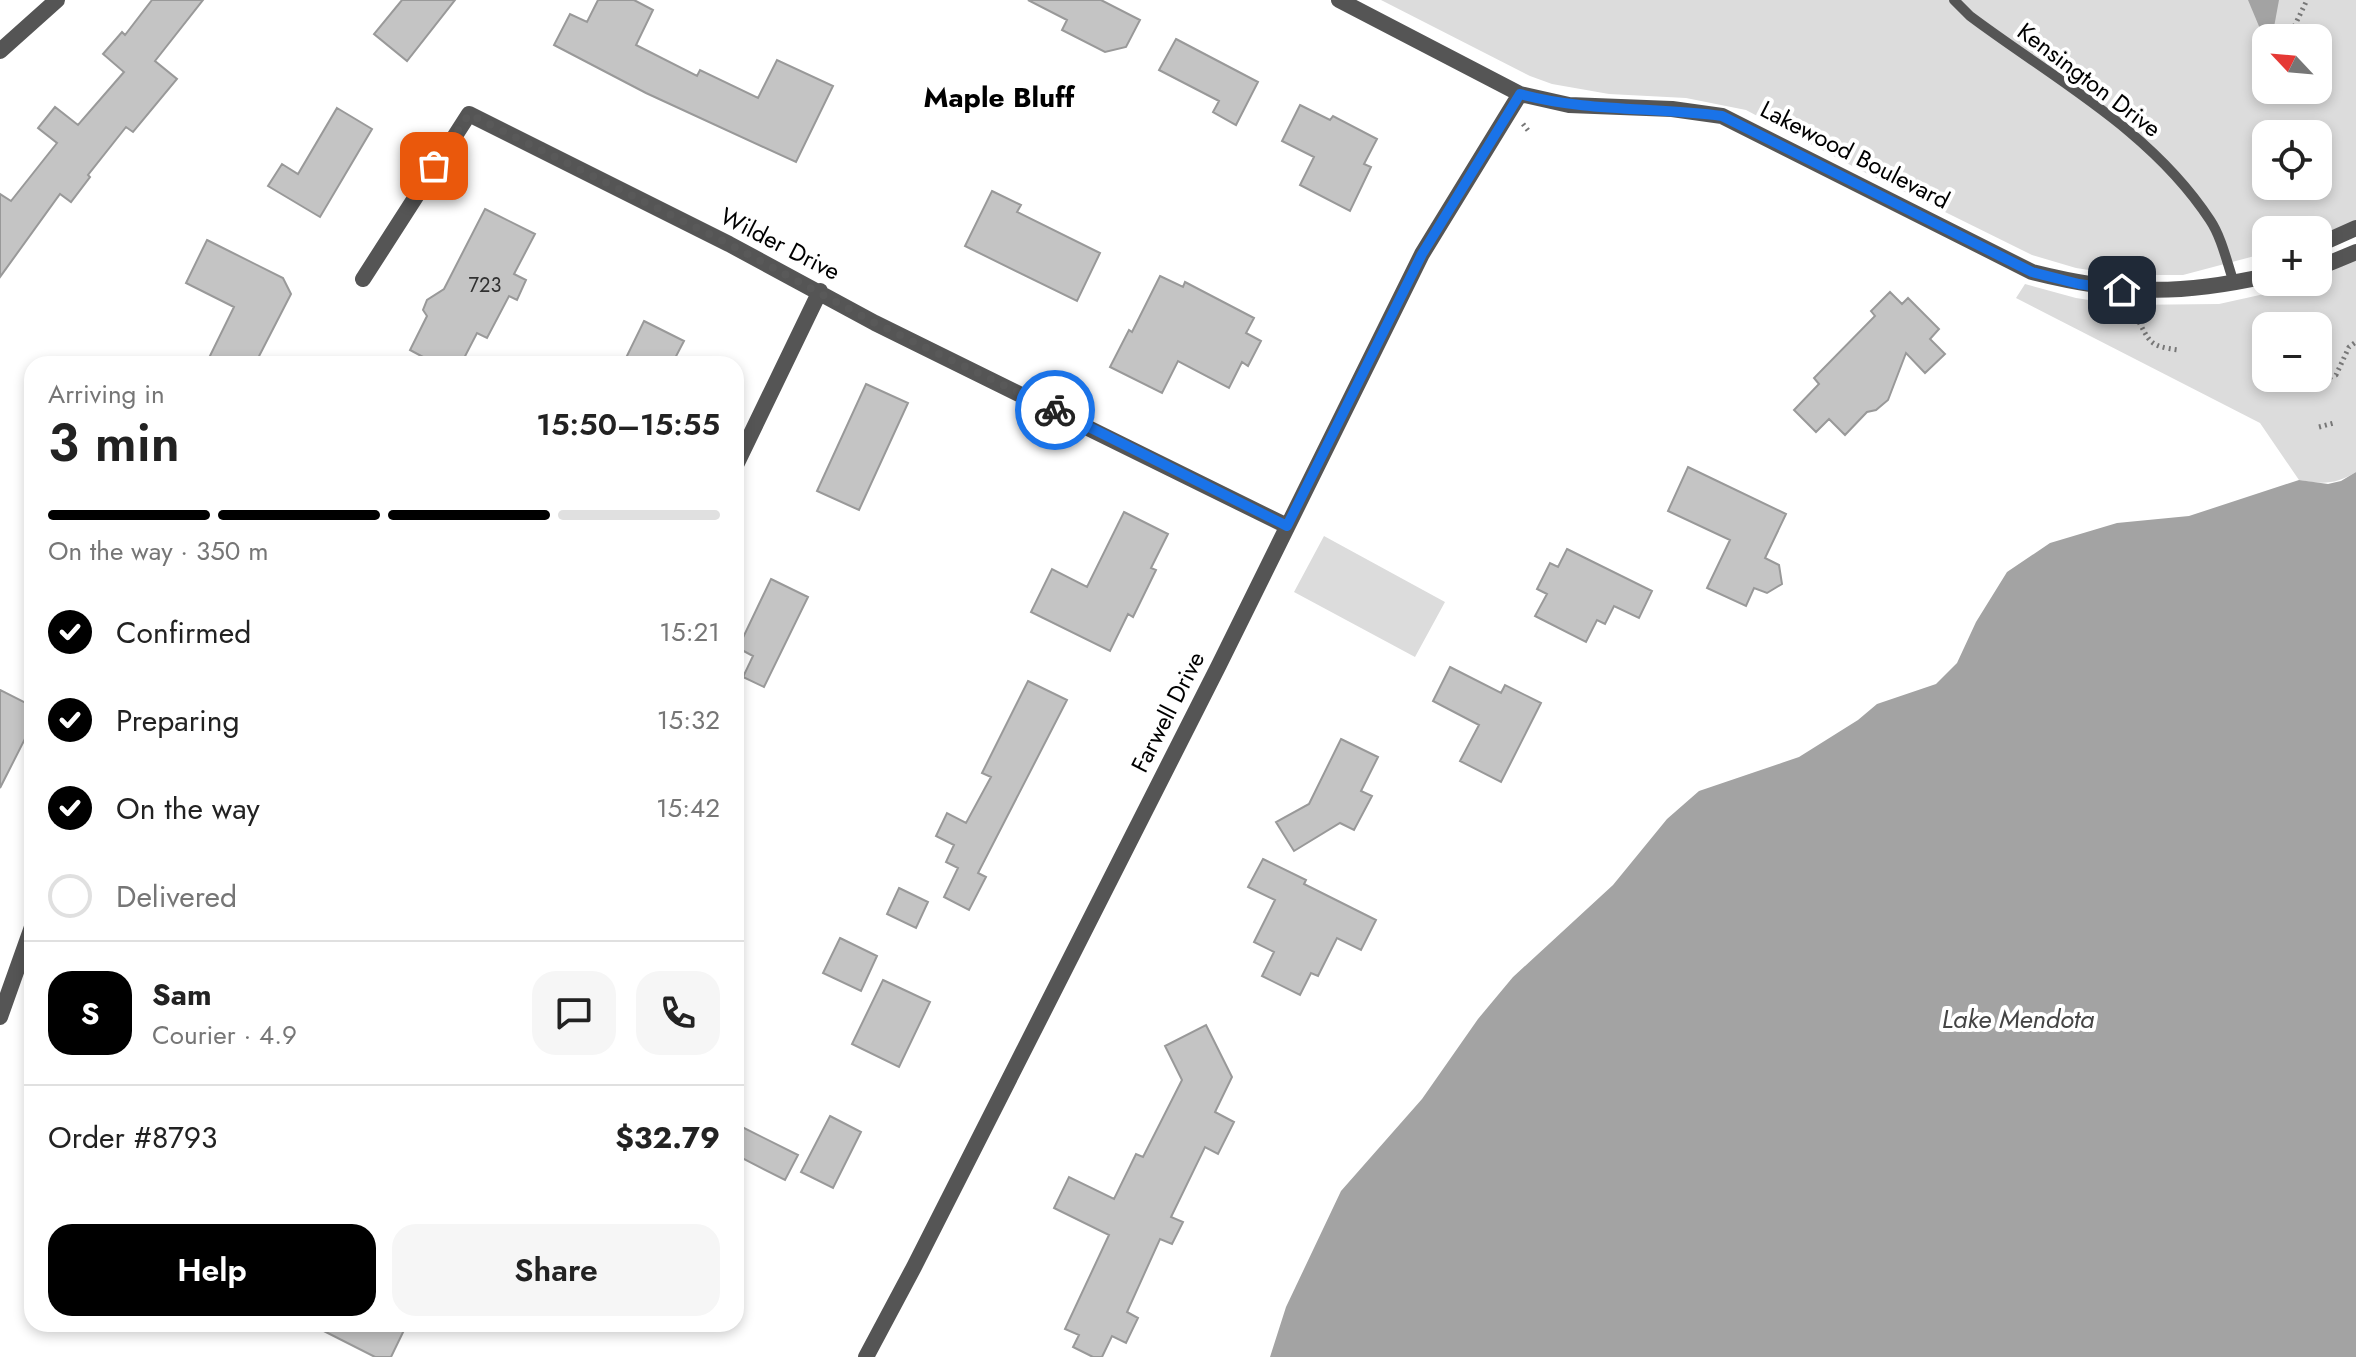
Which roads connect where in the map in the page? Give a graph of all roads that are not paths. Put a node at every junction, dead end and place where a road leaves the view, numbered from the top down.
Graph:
1 (57, 0) edge
2 (1339, 0) edge
3 (1954, 0) edge
4 (0, 51) edge
5 (1520, 94) junction
6 (2356, 228) edge
7 (2332, 239) edge
8 (2356, 252) edge
9 (2332, 262) edge
10 (363, 279) dead end
11 (2252, 279) edge
12 (2234, 283) junction
13 (820, 291) junction
14 (744, 448) edge
15 (1287, 526) junction
16 (24, 950) edge
17 (0, 1017) edge
18 (866, 1357) edge

1 - 4 street
2 - 5 street, Lakewood Boulevard
3 - 12 lane, Kensington Drive
5 - 12 street, Lakewood Boulevard
5 - 15 street, Farwell Drive
6 - 7 street
8 - 9 street
10 - 13 street, Wilder Drive
11 - 12 street, Lakewood Boulevard
13 - 14 street
13 - 15 street, Wilder Drive
15 - 18 street, Farwell Drive
16 - 17 street

